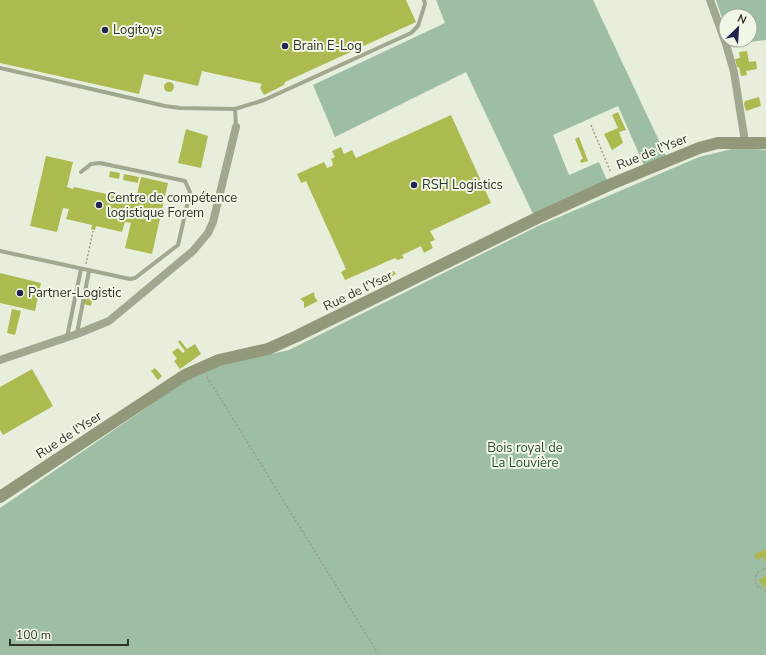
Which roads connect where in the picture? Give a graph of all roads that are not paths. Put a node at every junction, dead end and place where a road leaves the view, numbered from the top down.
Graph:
1 (424, 0) edge
2 (710, 0) edge
3 (0, 68) edge
4 (235, 109) junction
5 (236, 127) joint
6 (745, 142) junction
7 (766, 143) edge
8 (82, 172) dead end
9 (0, 251) edge
10 (85, 270) junction
11 (77, 334) junction
12 (67, 338) junction
13 (0, 360) edge
14 (0, 497) edge

1 - 4 lane
2 - 6 street
3 - 4 lane
4 - 5 lane
5 - 11 street
6 - 7 street, Rue de l'Yser
6 - 14 street, Rue de l'Yser
8 - 10 lane
9 - 10 lane
10 - 11 lane
10 - 12 lane
11 - 12 street
12 - 13 street

